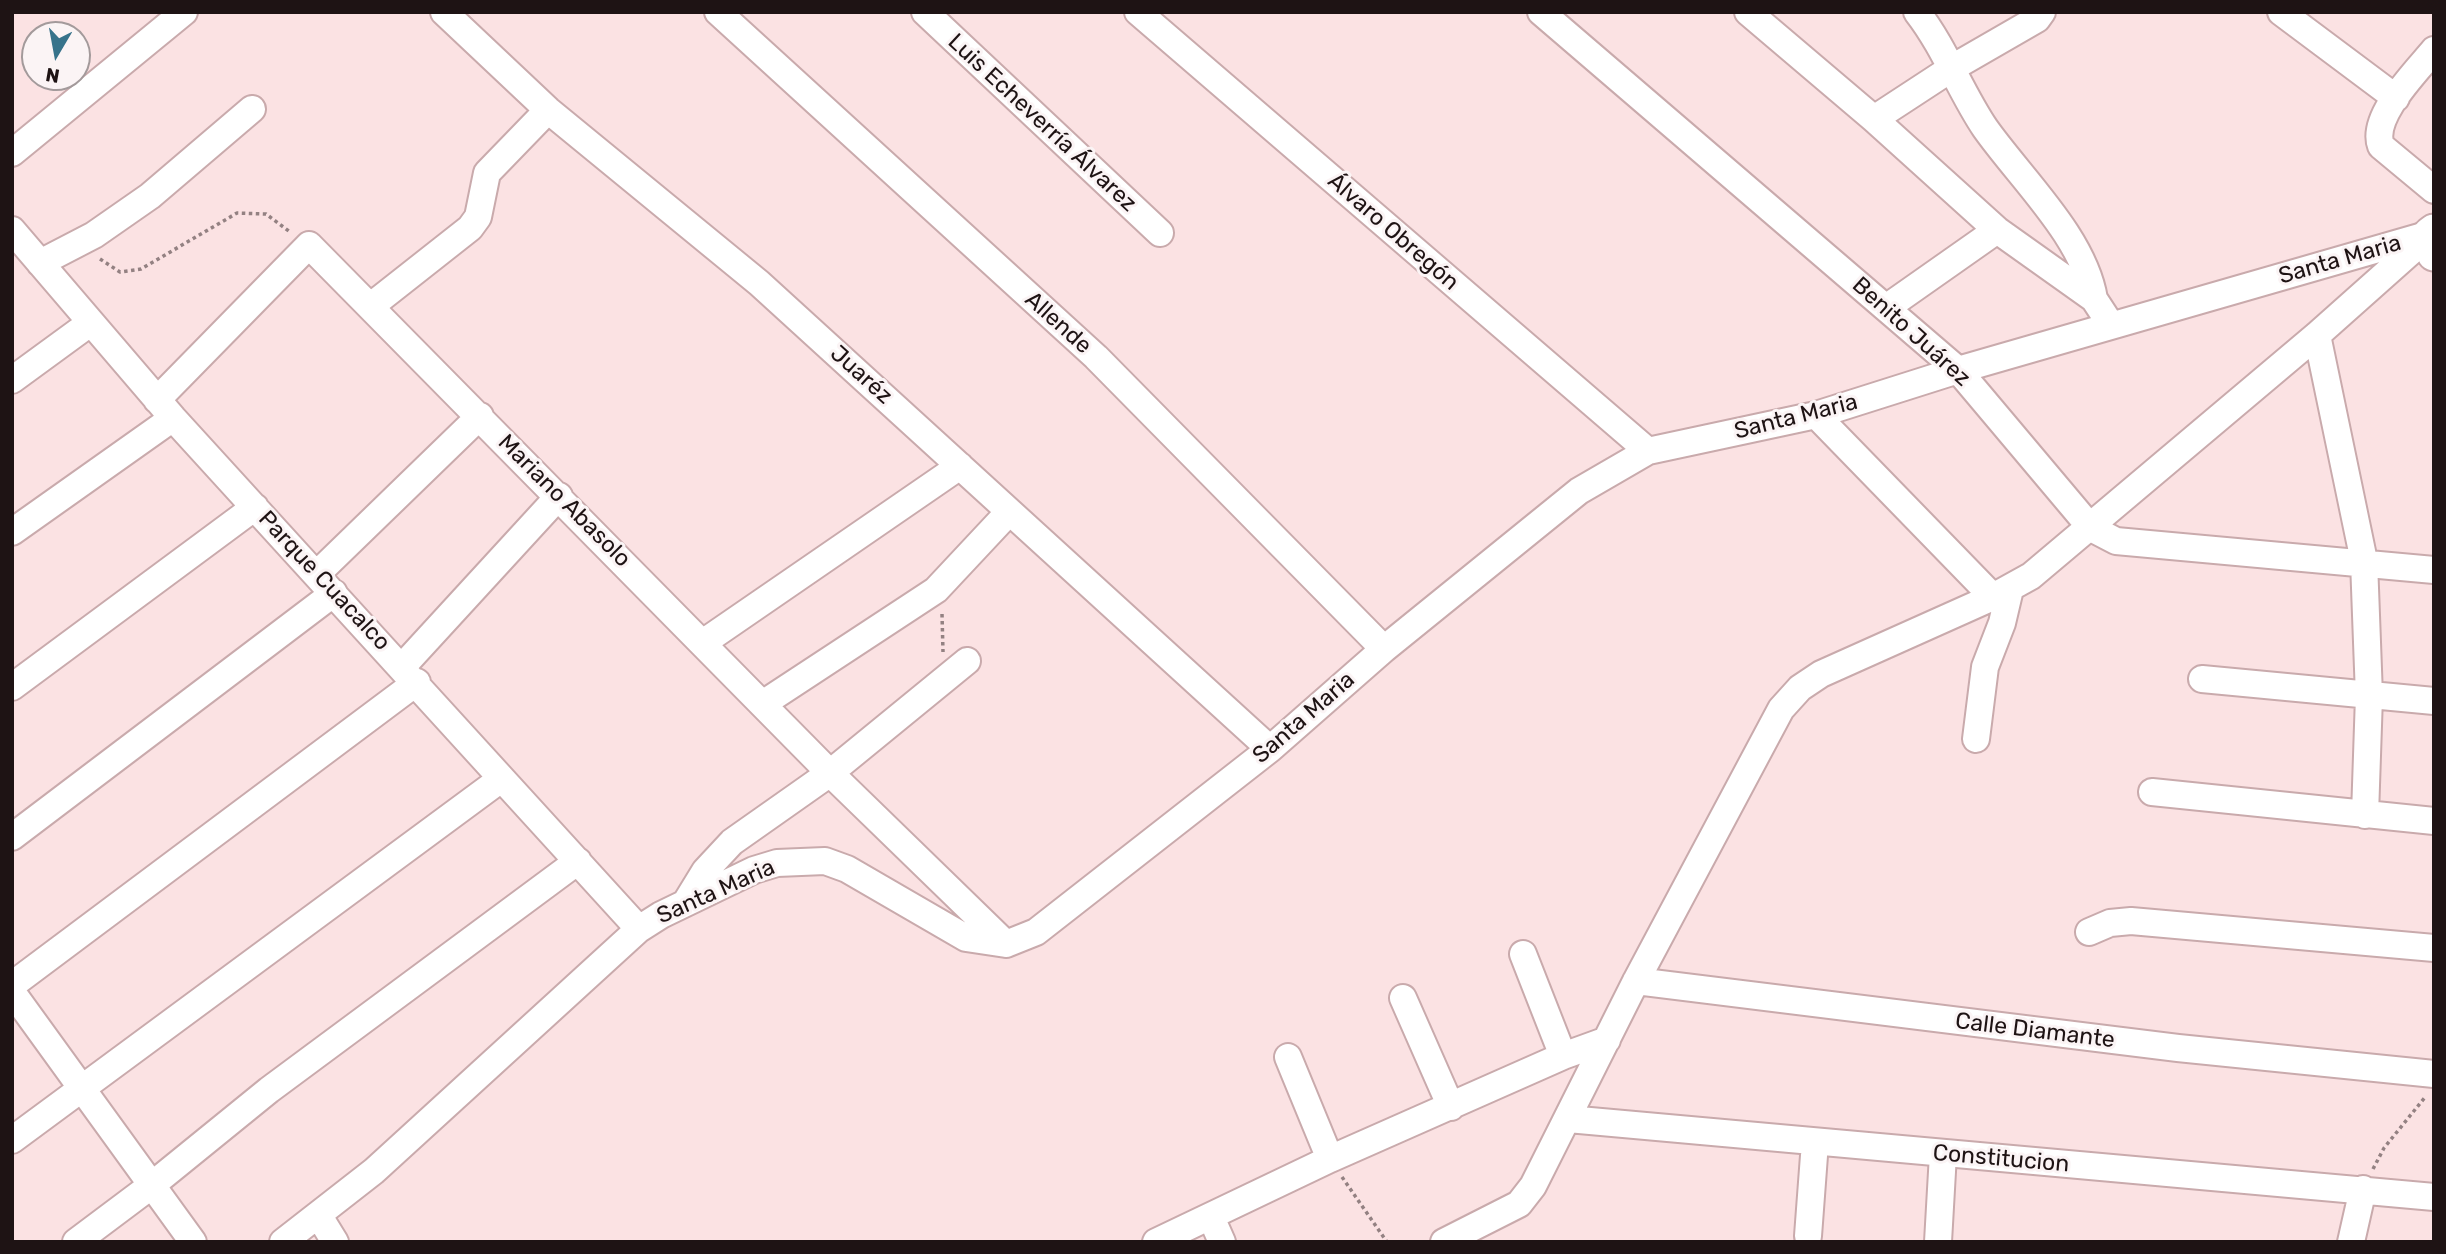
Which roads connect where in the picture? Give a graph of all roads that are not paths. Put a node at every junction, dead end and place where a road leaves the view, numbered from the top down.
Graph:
1 (184, 12) edge
2 (443, 12) edge
3 (718, 12) edge
4 (925, 12) edge
5 (1138, 12) edge
6 (1541, 12) edge
7 (1748, 12) edge
8 (1917, 12) edge
9 (2042, 12) edge
10 (2281, 12) edge
11 (2434, 50) edge
12 (1952, 68) junction
13 (2396, 98) junction
14 (252, 109) dead end
15 (548, 110) junction
16 (1874, 119) junction
17 (12, 153) edge
18 (2434, 190) edge
19 (12, 230) edge
20 (1997, 230) junction
21 (1160, 233) dead end
22 (2433, 240) edge
23 (40, 263) junction
24 (2094, 299) junction
25 (371, 306) junction
26 (1886, 308) junction
27 (90, 323) junction
28 (2111, 325) junction
29 (2317, 335) junction
30 (1958, 370) junction
31 (12, 380) edge
32 (165, 409) junction
33 (1816, 415) junction
34 (480, 416) junction
35 (1648, 451) junction
36 (960, 466) junction
37 (559, 496) junction
38 (255, 507) junction
39 (1009, 512) junction
40 (2091, 527) junction
41 (12, 532) edge
42 (2364, 561) junction
43 (2434, 570) edge
44 (326, 583) junction
45 (2001, 593) junction
46 (704, 642) junction
47 (1384, 649) junction
48 (967, 661) dead end
49 (410, 674) junction
50 (2202, 679) dead end
51 (12, 687) edge
52 (2369, 695) junction
53 (2434, 701) edge
54 (764, 703) junction
55 (1976, 739) dead end
56 (1270, 749) junction
57 (831, 773) junction
58 (500, 779) junction
59 (2152, 792) dead end
60 (2365, 815) junction
61 (2434, 821) edge
62 (12, 837) edge
63 (578, 861) junction
64 (683, 906) junction
65 (639, 929) junction
66 (2089, 932) dead end
67 (1006, 944) junction
68 (2434, 948) edge
69 (1523, 954) dead end
70 (1636, 981) junction
71 (12, 985) edge
72 (12, 992) edge
73 (1404, 998) dead end
74 (1607, 1040) junction
75 (1563, 1056) junction
76 (1288, 1057) dead end
77 (2434, 1074) edge
78 (81, 1090) junction
79 (1451, 1107) junction
80 (1568, 1119) junction
81 (12, 1140) edge
82 (1815, 1142) junction
83 (1943, 1153) junction
84 (1330, 1159) junction
85 (152, 1185) junction
86 (2363, 1189) junction
87 (2434, 1197) edge
88 (319, 1216) junction
89 (1211, 1217) junction
90 (1808, 1236) dead end
91 (76, 1242) edge
92 (193, 1242) edge
93 (284, 1242) edge
94 (335, 1242) edge
95 (1156, 1242) edge
96 (1222, 1242) edge
97 (1444, 1242) edge
98 (1938, 1242) edge
99 (2351, 1242) edge

1 - 17 street
2 - 15 street, Juaréz
3 - 47 street, Allende
4 - 21 street, Luis Echeverría Álvarez
5 - 35 street, Álvaro Obregón
6 - 26 street, Benito Juárez
7 - 16 street
8 - 12 street
9 - 12 street
10 - 13 street
11 - 13 street
12 - 16 street
12 - 24 street
13 - 18 street
14 - 23 street
15 - 25 street
15 - 36 street, Juaréz
16 - 20 street
19 - 23 street, Parque Cuacalco
20 - 24 street
20 - 26 street
22 - 28 street, Santa Maria
22 - 29 street
23 - 27 street, Parque Cuacalco
24 - 28 street
25 - 32 street, Mariano Abasolo
25 - 34 street, Mariano Abasolo
26 - 30 street, Benito Juárez
27 - 31 street
27 - 32 street, Parque Cuacalco
28 - 30 street, Santa Maria
29 - 40 street
29 - 42 street
30 - 33 street, Santa Maria
30 - 40 street, Benito Juárez
32 - 38 street, Parque Cuacalco
32 - 41 street
33 - 35 street, Santa Maria
33 - 45 street
34 - 37 street, Mariano Abasolo
34 - 44 street
35 - 47 street, Santa Maria
36 - 39 street, Juaréz
36 - 46 street
37 - 46 street, Mariano Abasolo
37 - 49 street
38 - 44 street, Parque Cuacalco
38 - 51 street
39 - 54 street
39 - 56 street, Juaréz
40 - 42 street, Benito Juárez
40 - 45 street
42 - 43 street, Benito Juárez
42 - 52 street
44 - 49 street, Parque Cuacalco
44 - 62 street
45 - 55 street
45 - 70 street
46 - 54 street, Mariano Abasolo
47 - 56 street, Santa Maria
48 - 57 street
49 - 58 street, Parque Cuacalco
49 - 71 street
50 - 52 street
52 - 53 street
52 - 60 street
54 - 57 street, Mariano Abasolo
56 - 67 street, Santa Maria
57 - 64 street
57 - 67 street, Mariano Abasolo
58 - 63 street, Parque Cuacalco
58 - 78 street
59 - 60 street
60 - 61 street
63 - 65 street, Parque Cuacalco
63 - 85 street
64 - 65 street, Santa Maria
64 - 67 street, Santa Maria
65 - 88 street, Santa Maria
66 - 68 street
69 - 75 street
70 - 74 street
70 - 77 street, Calle Diamante
72 - 78 street
73 - 79 street
74 - 75 street
74 - 80 street
75 - 79 street
76 - 84 street
78 - 81 street
78 - 85 street
79 - 84 street
80 - 82 street, Constitucion
80 - 97 street
82 - 83 street, Constitucion
82 - 90 street
83 - 86 street, Constitucion
83 - 98 street
84 - 89 street
85 - 91 street
85 - 92 street
86 - 87 street, Constitucion
86 - 99 street
88 - 93 street, Santa Maria
88 - 94 street
89 - 95 street
89 - 96 street

